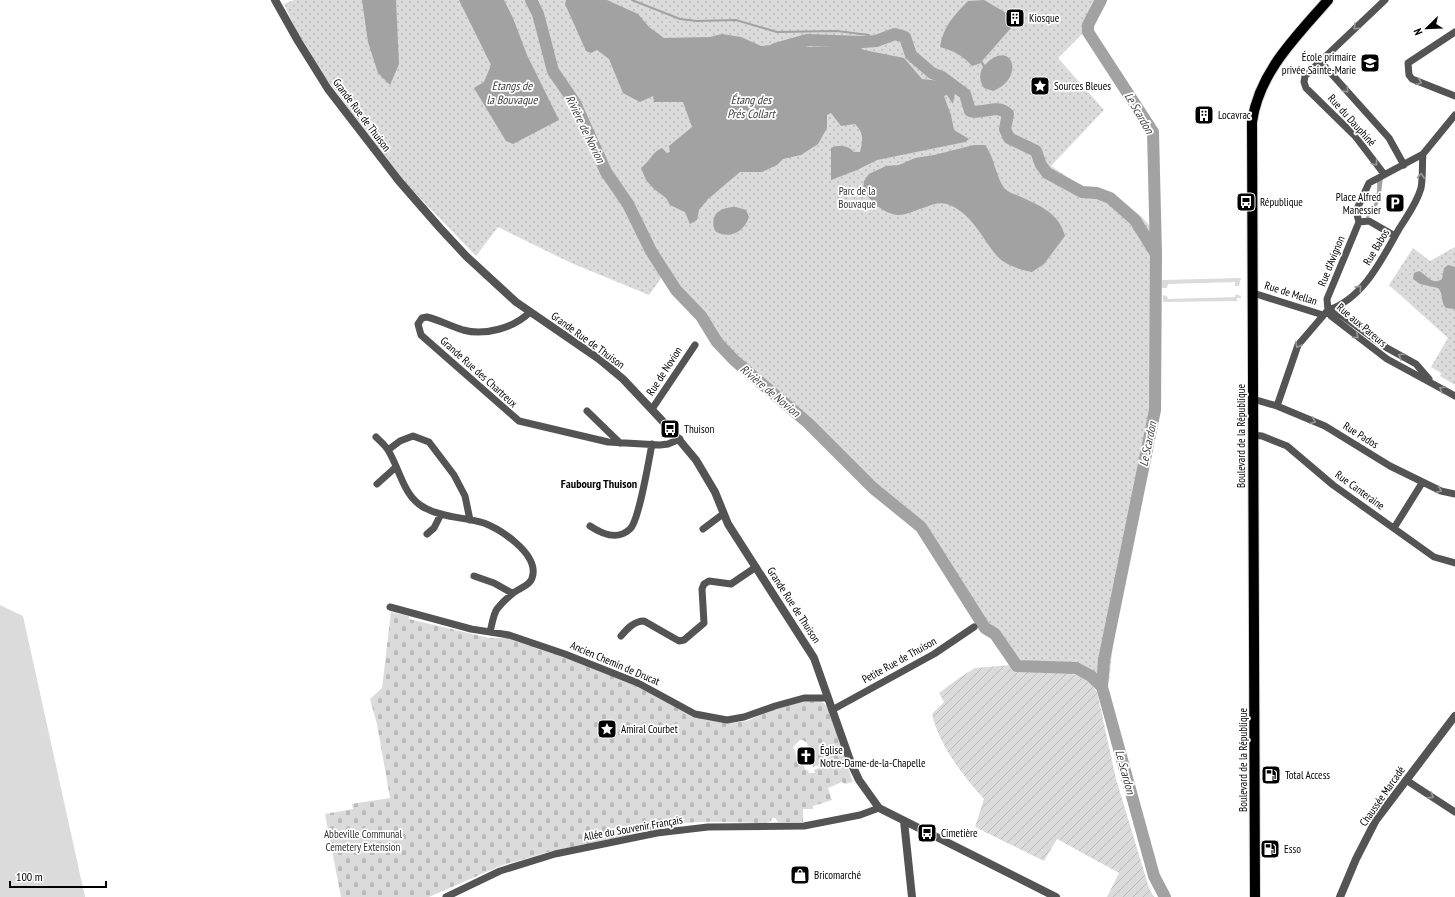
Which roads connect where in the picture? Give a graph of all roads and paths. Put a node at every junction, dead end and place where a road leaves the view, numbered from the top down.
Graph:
1 (275, 0) edge
2 (1322, 0) edge
3 (1328, 0) edge
4 (1384, 0) edge
5 (1455, 32) edge
6 (1320, 61) junction
7 (1454, 96) edge
8 (1455, 115) edge
9 (1423, 154) junction
10 (1404, 165) junction
11 (1384, 174) junction
12 (1359, 222) junction
13 (1395, 236) junction
14 (1253, 293) junction
15 (530, 312) junction
16 (1325, 313) junction
17 (695, 345) dead end
18 (1455, 396) edge
19 (1253, 399) junction
20 (1277, 406) junction
21 (652, 409) junction
22 (588, 411) dead end
23 (1253, 435) junction
24 (376, 437) dead end
25 (680, 439) junction
26 (620, 443) junction
27 (652, 444) junction
28 (388, 450) junction
29 (396, 467) junction
30 (1422, 483) junction
31 (377, 484) dead end
32 (1455, 494) edge
33 (441, 514) junction
34 (723, 514) junction
35 (470, 520) junction
36 (590, 526) dead end
37 (1394, 528) junction
38 (703, 529) dead end
39 (427, 534) dead end
40 (1455, 563) edge
41 (756, 567) junction
42 (474, 576) dead end
43 (512, 593) junction
44 (390, 608) dead end
45 (974, 627) dead end
46 (490, 632) junction
47 (621, 636) dead end
48 (828, 698) junction
49 (832, 710) junction
50 (1455, 716) edge
51 (1406, 780) junction
52 (879, 808) junction
53 (1455, 812) edge
54 (904, 821) junction
55 (1042, 894) edge
56 (446, 897) edge
57 (912, 897) edge
58 (1056, 897) edge
59 (1256, 897) edge
60 (1340, 897) edge

1 - 15 street, Grande Rue de Thuison
2 - 59 main road, Boulevard de la République
3 - 14 main road, Boulevard de la République
4 -> 6 street
5 -> 7 street
6 -> 10 street
6 -> 11 street, Rue du Dauphiné
8 - 9 street
9 - 10 street
13 -> 9 street, Rue Babos
10 - 11 street
11 - 12 street
12 - 13 street
12 - 16 street, Rue d'Avignon
16 -> 13 street, Rue Babos
14 - 16 street, Rue de Mellan
14 - 19 main road, Boulevard de la République
15 - 21 street, Grande Rue de Thuison
15 - 26 street, Grande Rue des Chartreux
18 -> 16 street, Rue aux Pareurs
16 -> 20 street
17 - 21 street, Rue de Novion
19 - 20 street, Rue Pados
19 - 23 main road, Boulevard de la République
20 -> 30 street, Rue Pados
21 - 25 street, Grande Rue de Thuison
22 - 26 street
23 - 37 street, Rue Canteraine
23 - 59 main road, Boulevard de la République
24 - 28 street
25 - 27 street, Grande Rue des Chartreux
25 - 34 street, Grande Rue de Thuison
26 - 27 street, Grande Rue des Chartreux
27 - 36 street
28 - 29 street
28 - 35 street
29 - 31 street
29 - 33 street
30 -> 32 street, Rue Pados
30 - 37 street
33 - 35 street
33 - 39 street
34 - 38 street
34 - 41 street, Grande Rue de Thuison
35 - 43 street
37 - 40 street, Rue Canteraine
41 - 47 street
41 - 48 street, Grande Rue de Thuison
42 - 43 street
43 - 46 street
44 - 46 street, Ancien Chemin de Drucat
45 - 49 street, Petite Rue de Thuison
46 - 48 street, Ancien Chemin de Drucat
48 - 49 street, Grande Rue de Thuison
49 - 52 street, Grande Rue de Thuison
50 - 51 street, Chaussée Marcadé
51 -> 53 street
51 - 60 street, Chaussée Marcadé
52 - 54 street, Grande Rue de Thuison
52 - 56 street, Allée du Souvenir Français
54 - 55 street, Grande Rue de Thuison
54 - 57 street
55 - 58 street, Grande Rue de Thuison

